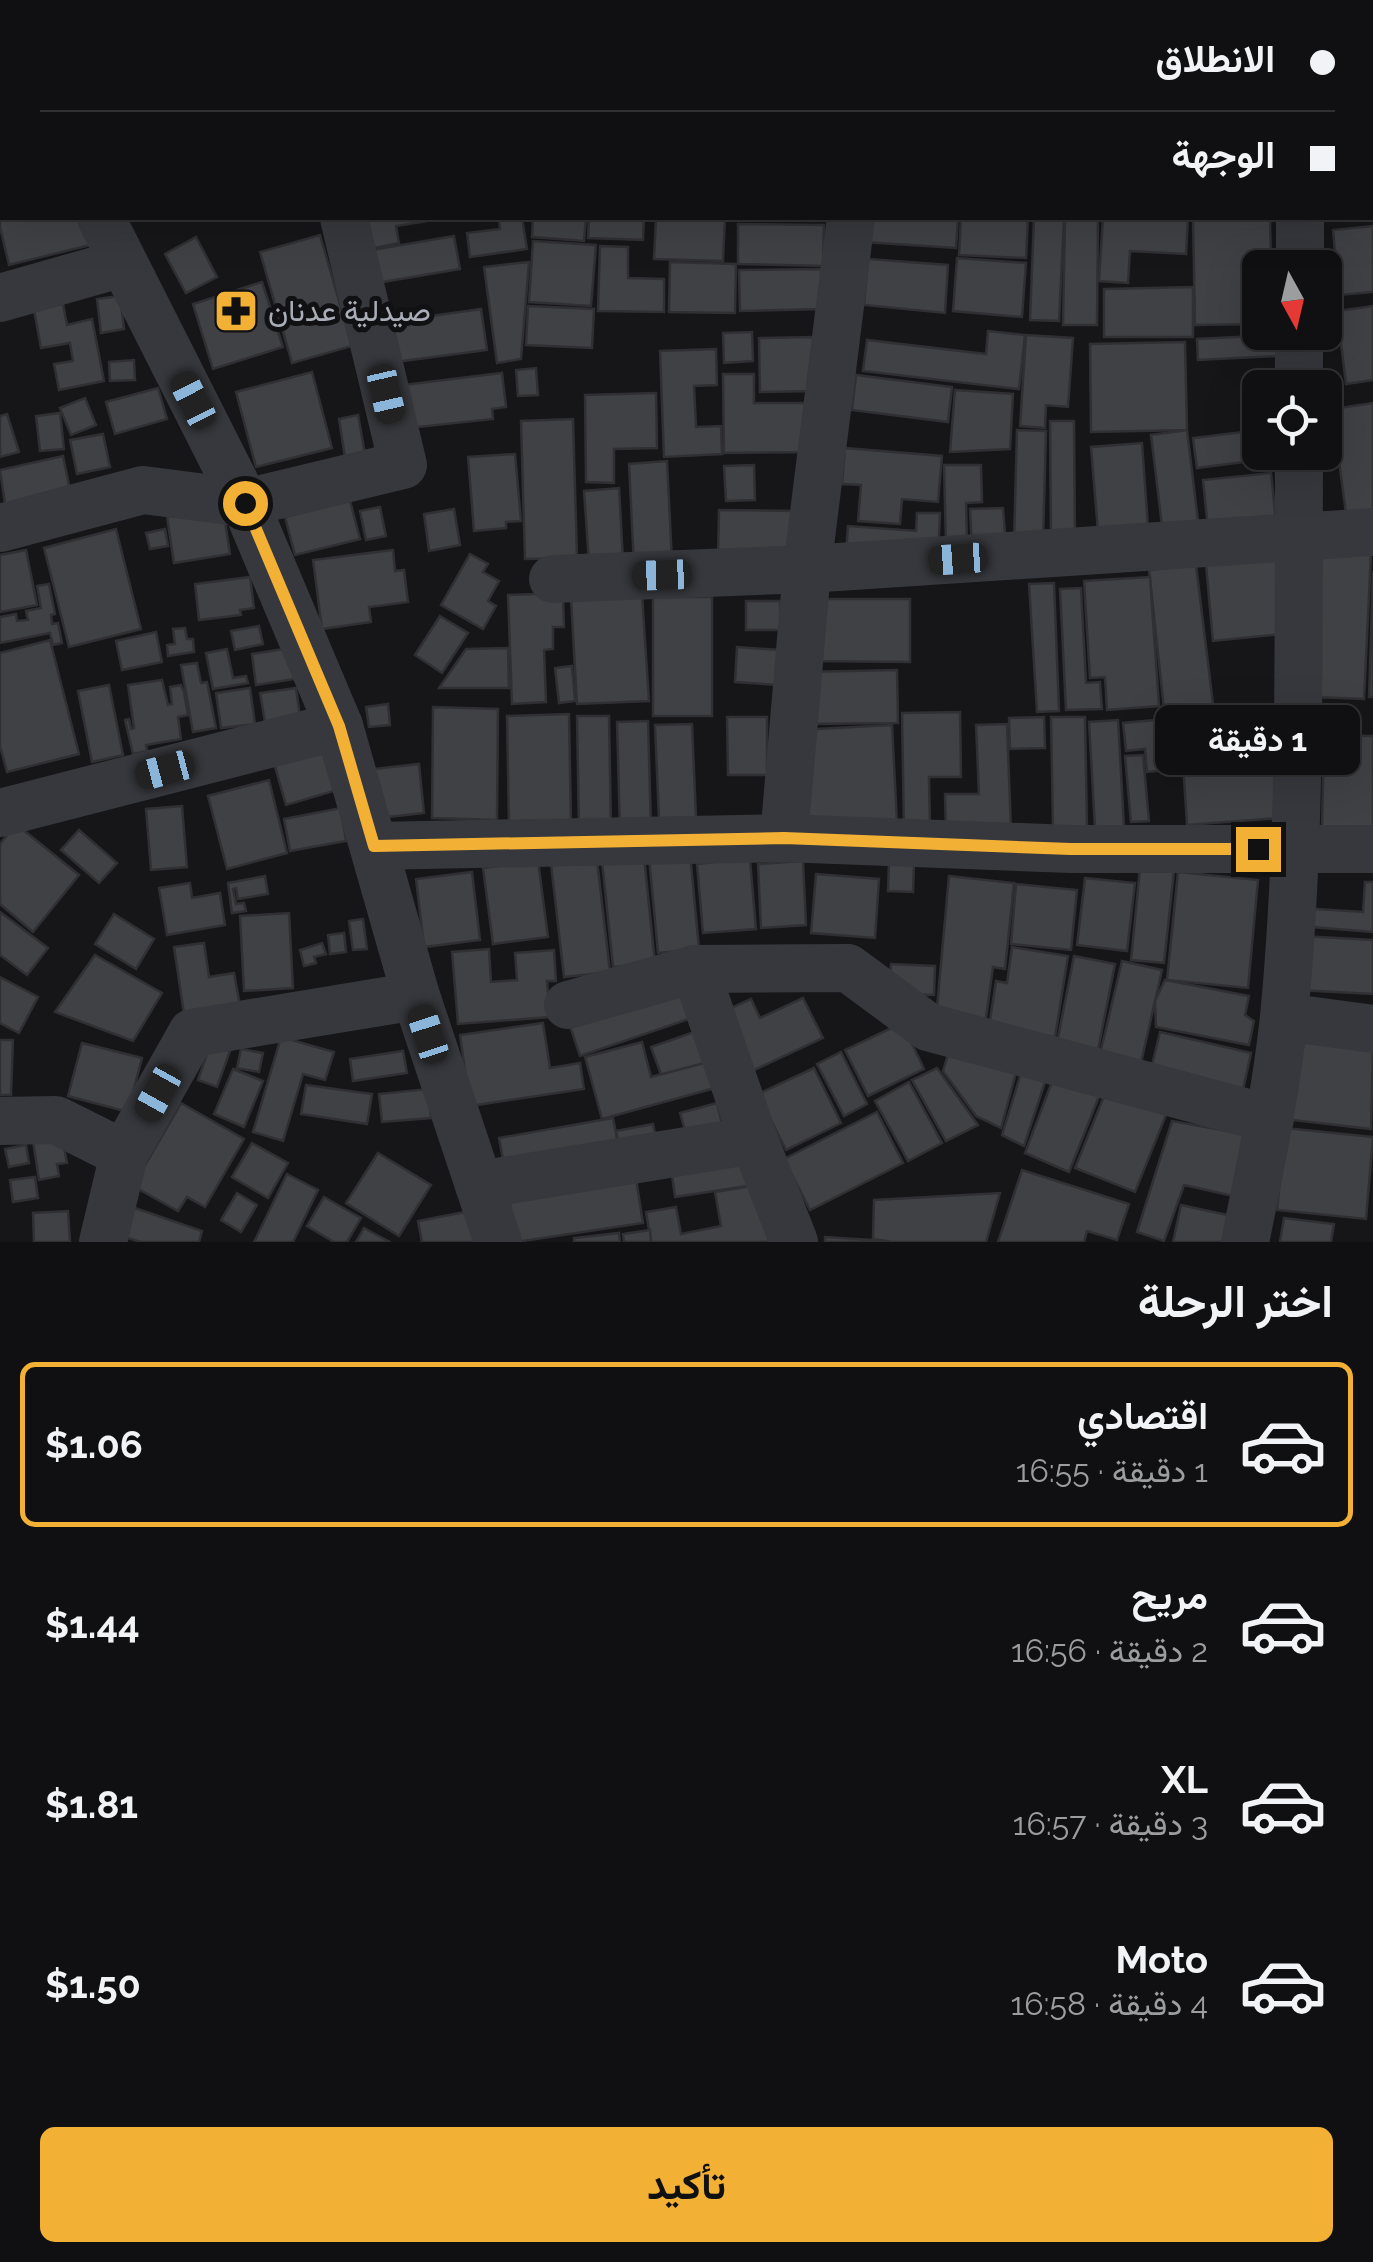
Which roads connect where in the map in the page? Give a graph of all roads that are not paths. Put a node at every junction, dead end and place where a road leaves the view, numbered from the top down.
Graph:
1 (102, 220) edge
2 (344, 220) edge
3 (852, 220) edge
4 (1300, 220) edge
5 (1300, 250) edge
6 (123, 262) junction
7 (0, 298) edge
8 (1299, 470) edge
9 (245, 503) junction
10 (0, 528) edge
11 (1373, 532) edge
12 (1298, 536) junction
13 (807, 569) junction
14 (553, 579) dead end
15 (339, 726) junction
16 (0, 813) edge
17 (784, 838) junction
18 (374, 846) junction
19 (1373, 849) edge
20 (1295, 850) junction
21 (695, 969) junction
22 (416, 996) junction
23 (568, 1005) dead end
24 (1284, 1017) junction
25 (1373, 1029) edge
26 (1270, 1118) junction
27 (0, 1121) edge
28 (754, 1140) junction
29 (124, 1154) junction
30 (479, 1185) junction
31 (104, 1242) edge
32 (498, 1242) edge
33 (794, 1242) edge
34 (1245, 1242) edge

1 - 6 street
2 - 9 street
3 - 13 street
4 - 5 street
6 - 7 street
6 - 9 street
8 - 12 street
9 - 10 street
9 - 15 street
11 - 12 street
12 - 13 street
12 - 20 street
13 - 14 street
13 - 17 street
15 - 16 street
15 - 18 street
17 - 18 street
17 - 20 street
18 - 22 street
19 - 20 street
20 - 24 street
21 - 23 street
21 - 26 street
21 - 28 street
22 - 29 street
22 - 30 street
24 - 25 street
24 - 26 street
26 - 34 street
27 - 29 street
28 - 30 street
28 - 33 street
29 - 31 street
30 - 32 street

